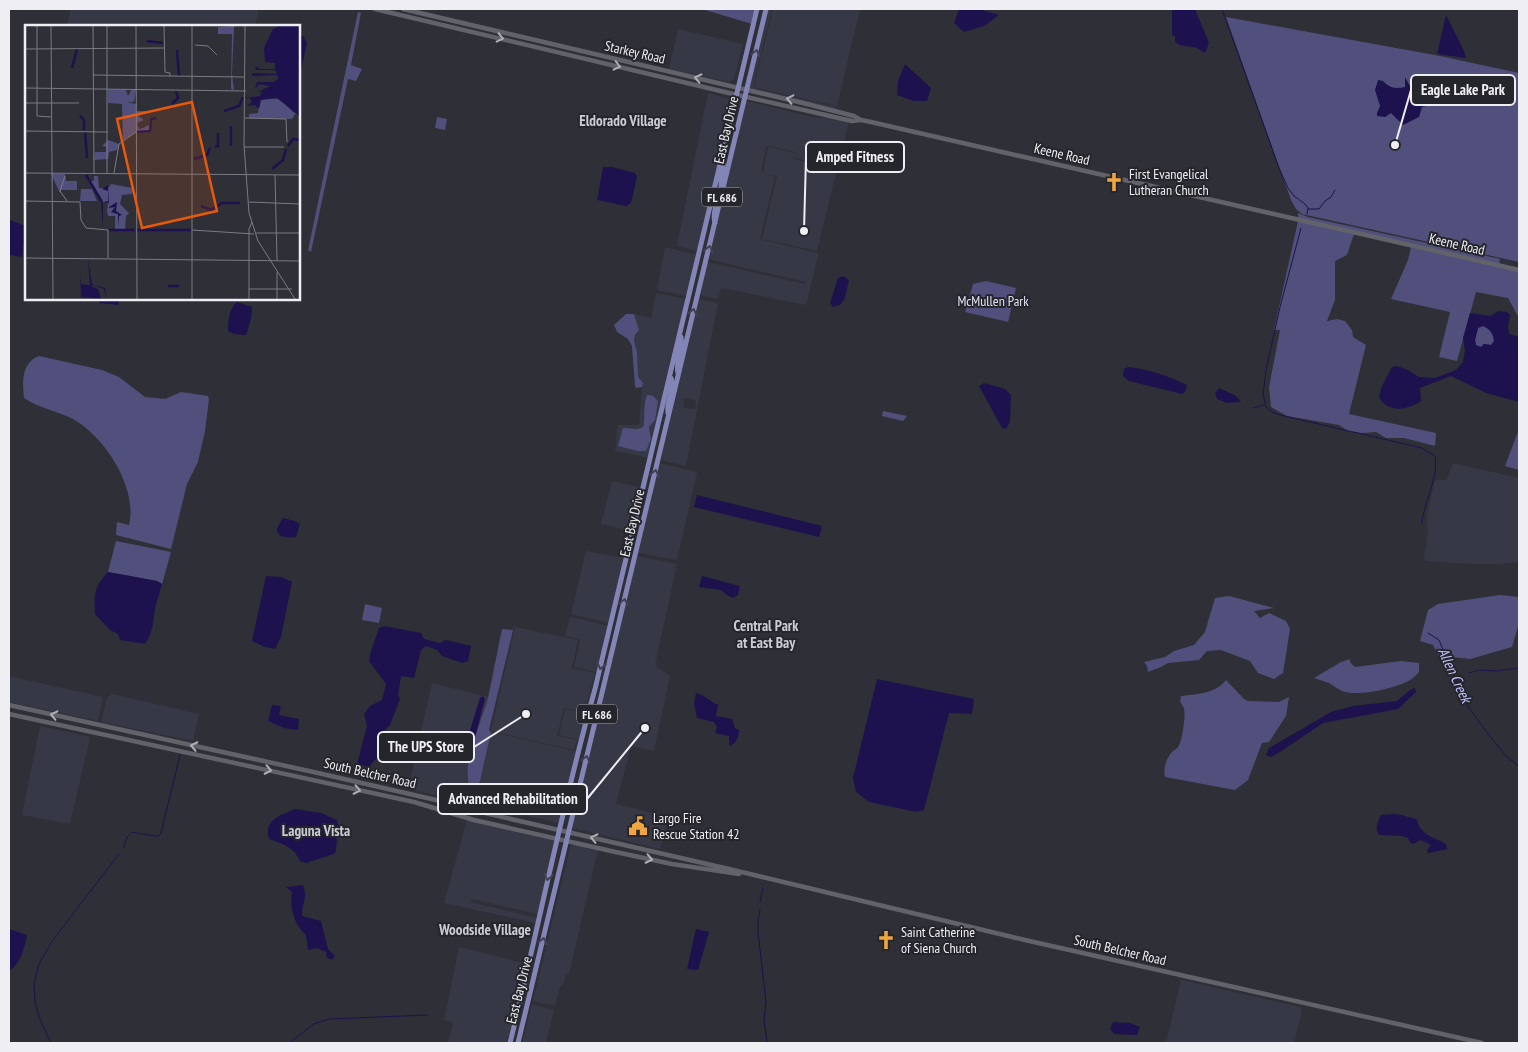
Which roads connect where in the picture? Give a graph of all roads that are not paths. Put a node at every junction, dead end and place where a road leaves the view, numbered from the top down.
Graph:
1 (375, 9) edge
2 (402, 9) edge
3 (757, 9) edge
4 (765, 9) edge
5 (738, 88) junction
6 (747, 90) junction
7 (736, 95) junction
8 (745, 97) junction
9 (861, 120) junction
10 (723, 152) junction
11 (714, 190) junction
12 (722, 194) junction
13 (715, 223) junction
14 (1519, 270) edge
15 (680, 334) junction
16 (678, 375) junction
17 (670, 376) junction
18 (669, 416) junction
19 (615, 608) junction
20 (619, 623) junction
21 (9, 706) edge
22 (9, 714) edge
23 (559, 830) junction
24 (568, 832) junction
25 (557, 839) junction
26 (566, 841) junction
27 (753, 876) junction
28 (510, 1043) edge
29 (518, 1043) edge
30 (1482, 1043) edge

1 -> 7 main road, Starkey Road
5 -> 2 main road, Starkey Road
3 - 5 main road, East Bay Drive / FL 686
6 -> 4 main road, East Bay Drive / FL 686
5 - 6 main road, Starkey Road
5 - 7 main road, East Bay Drive / FL 686
6 - 8 main road, East Bay Drive / FL 686
9 -> 6 main road, Starkey Road
7 - 8 main road, Starkey Road
7 - 10 main road, East Bay Drive / FL 686
8 - 9 main road, Keene Road
8 - 12 main road, East Bay Drive / FL 686
9 - 14 main road, Keene Road
10 - 11 main road, East Bay Drive / FL 686
10 - 12 main road
11 - 13 main road
11 - 15 main road, East Bay Drive / FL 686
12 - 13 main road, East Bay Drive / FL 686
16 -> 13 main road, East Bay Drive / FL 686
15 - 16 main road
15 - 17 main road, East Bay Drive / FL 686
16 - 18 main road, East Bay Drive / FL 686
17 - 18 main road
17 - 19 main road, East Bay Drive / FL 686
20 -> 18 main road, East Bay Drive / FL 686
19 - 20 main road
19 -> 23 main road, East Bay Drive / FL 686
24 -> 20 main road, East Bay Drive / FL 686
23 -> 21 main road, South Belcher Road
22 -> 25 main road, South Belcher Road
23 - 24 main road, South Belcher Road
23 - 25 main road, East Bay Drive / FL 686
24 - 26 main road, East Bay Drive / FL 686
27 -> 24 main road, South Belcher Road
25 - 26 main road, South Belcher Road
25 -> 28 main road, East Bay Drive / FL 686
26 -> 27 main road, South Belcher Road
29 -> 26 main road, East Bay Drive / FL 686
27 - 30 main road, South Belcher Road

